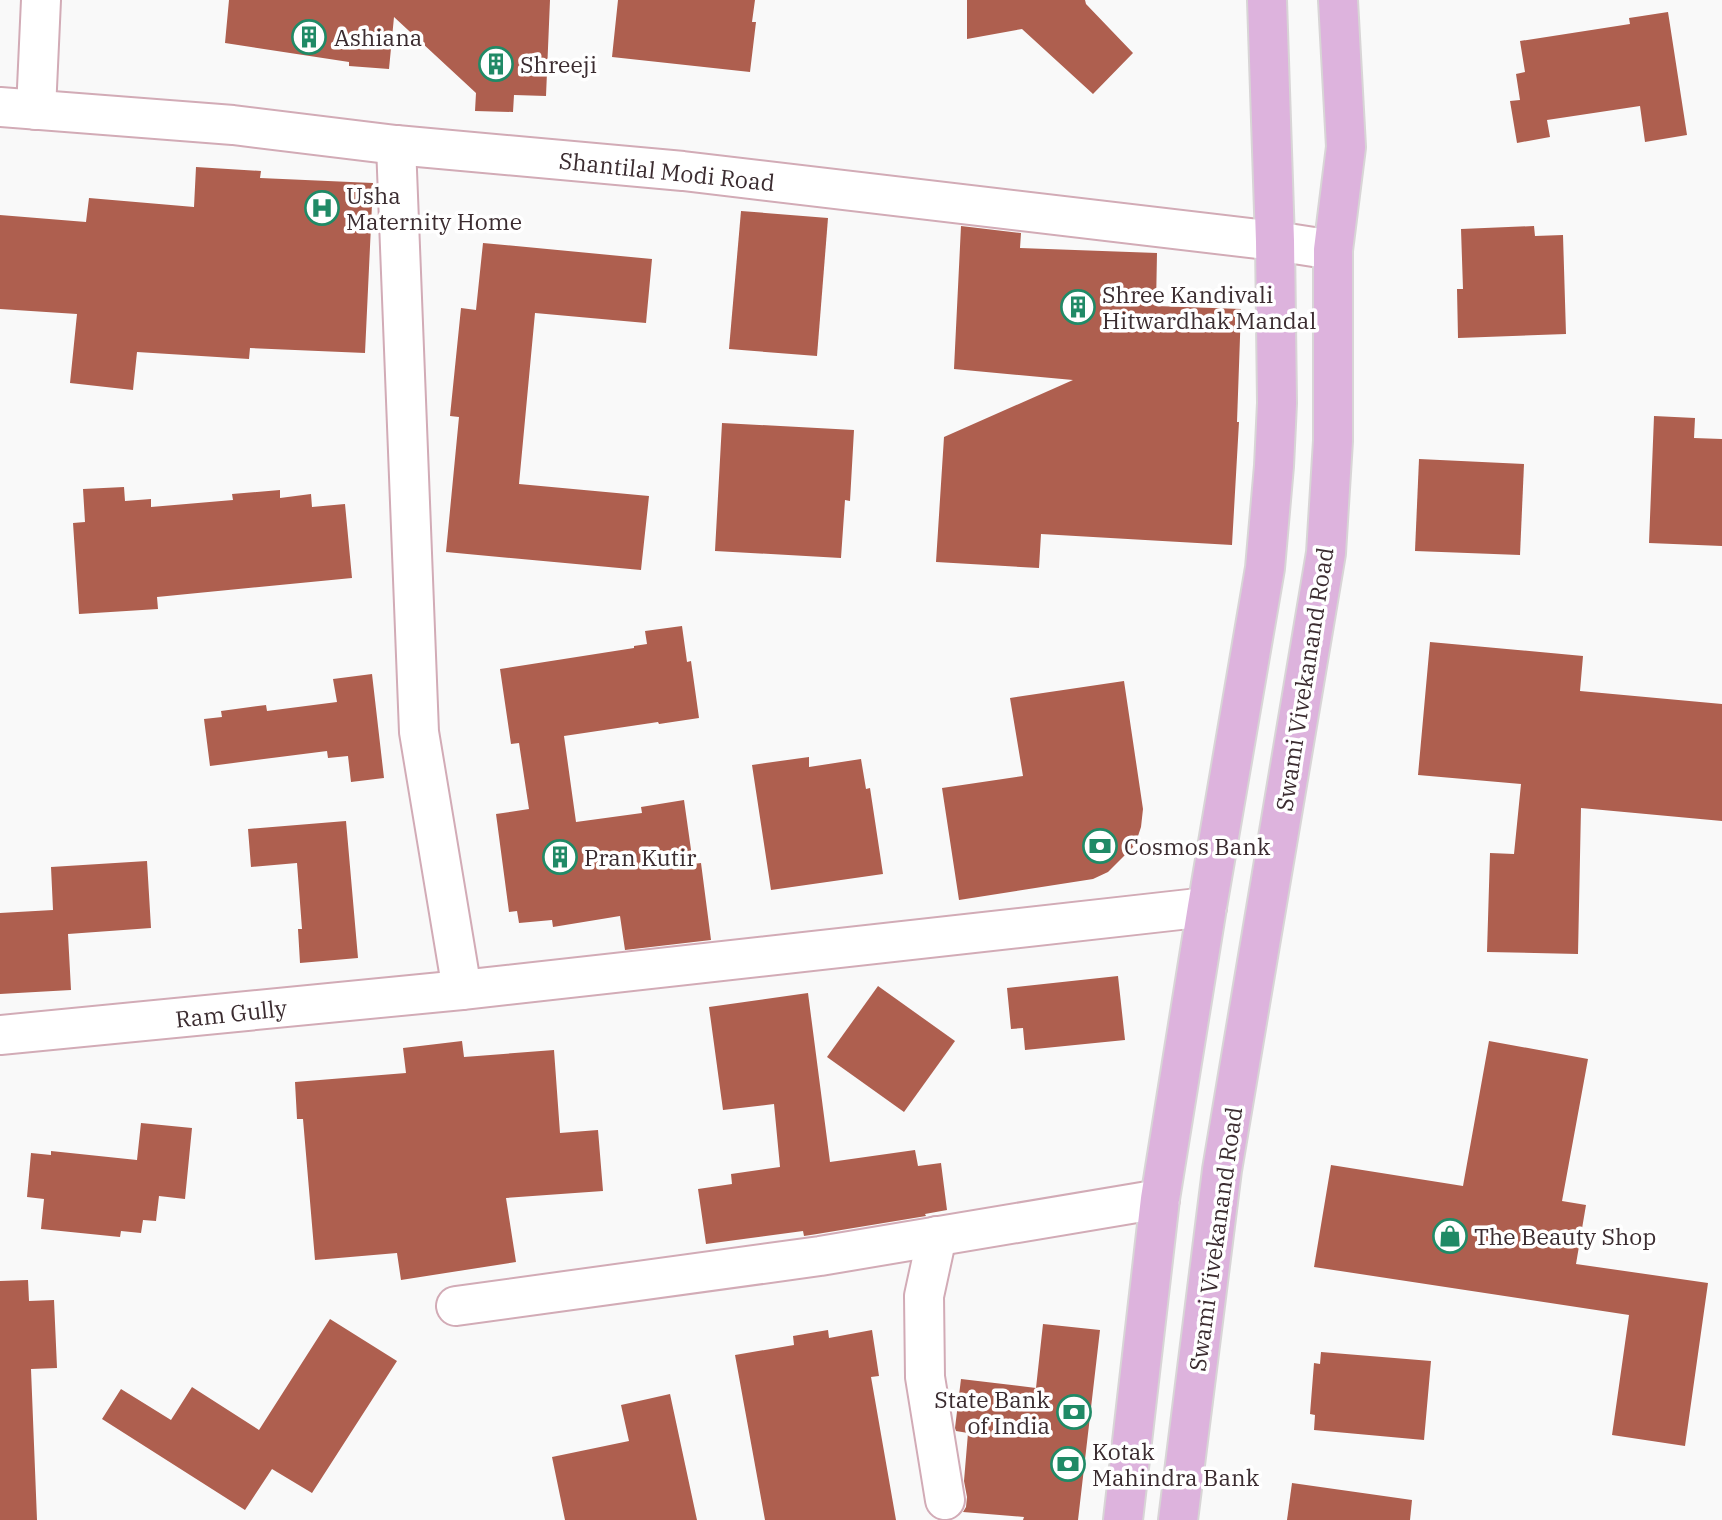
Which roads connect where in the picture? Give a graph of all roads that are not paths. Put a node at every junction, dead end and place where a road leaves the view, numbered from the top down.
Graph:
1 (41, 0) edge
2 (1267, 0) edge
3 (1338, 0) edge
4 (18, 109) edge
5 (396, 145) junction
6 (1275, 241) junction
7 (1333, 250) junction
8 (1207, 907) junction
9 (462, 990) junction
10 (0, 1035) edge
11 (1160, 1199) junction
12 (937, 1236) junction
13 (456, 1306) dead end
14 (945, 1500) dead end
15 (1123, 1520) edge
16 (1178, 1520) edge

1 - 4 street
2 - 6 main road
3 - 7 main road, Swami Vivekanand Road
4 - 5 street, Shantilal Modi Road
5 - 6 street, Shantilal Modi Road
5 - 9 street
6 - 7 street, Shantilal Modi Road
6 - 8 main road
7 - 16 main road, Swami Vivekanand Road
8 - 9 street, Ram Gully
8 - 11 main road
9 - 10 street, Ram Gully
11 - 12 street
11 - 15 main road
12 - 13 street
12 - 14 street

